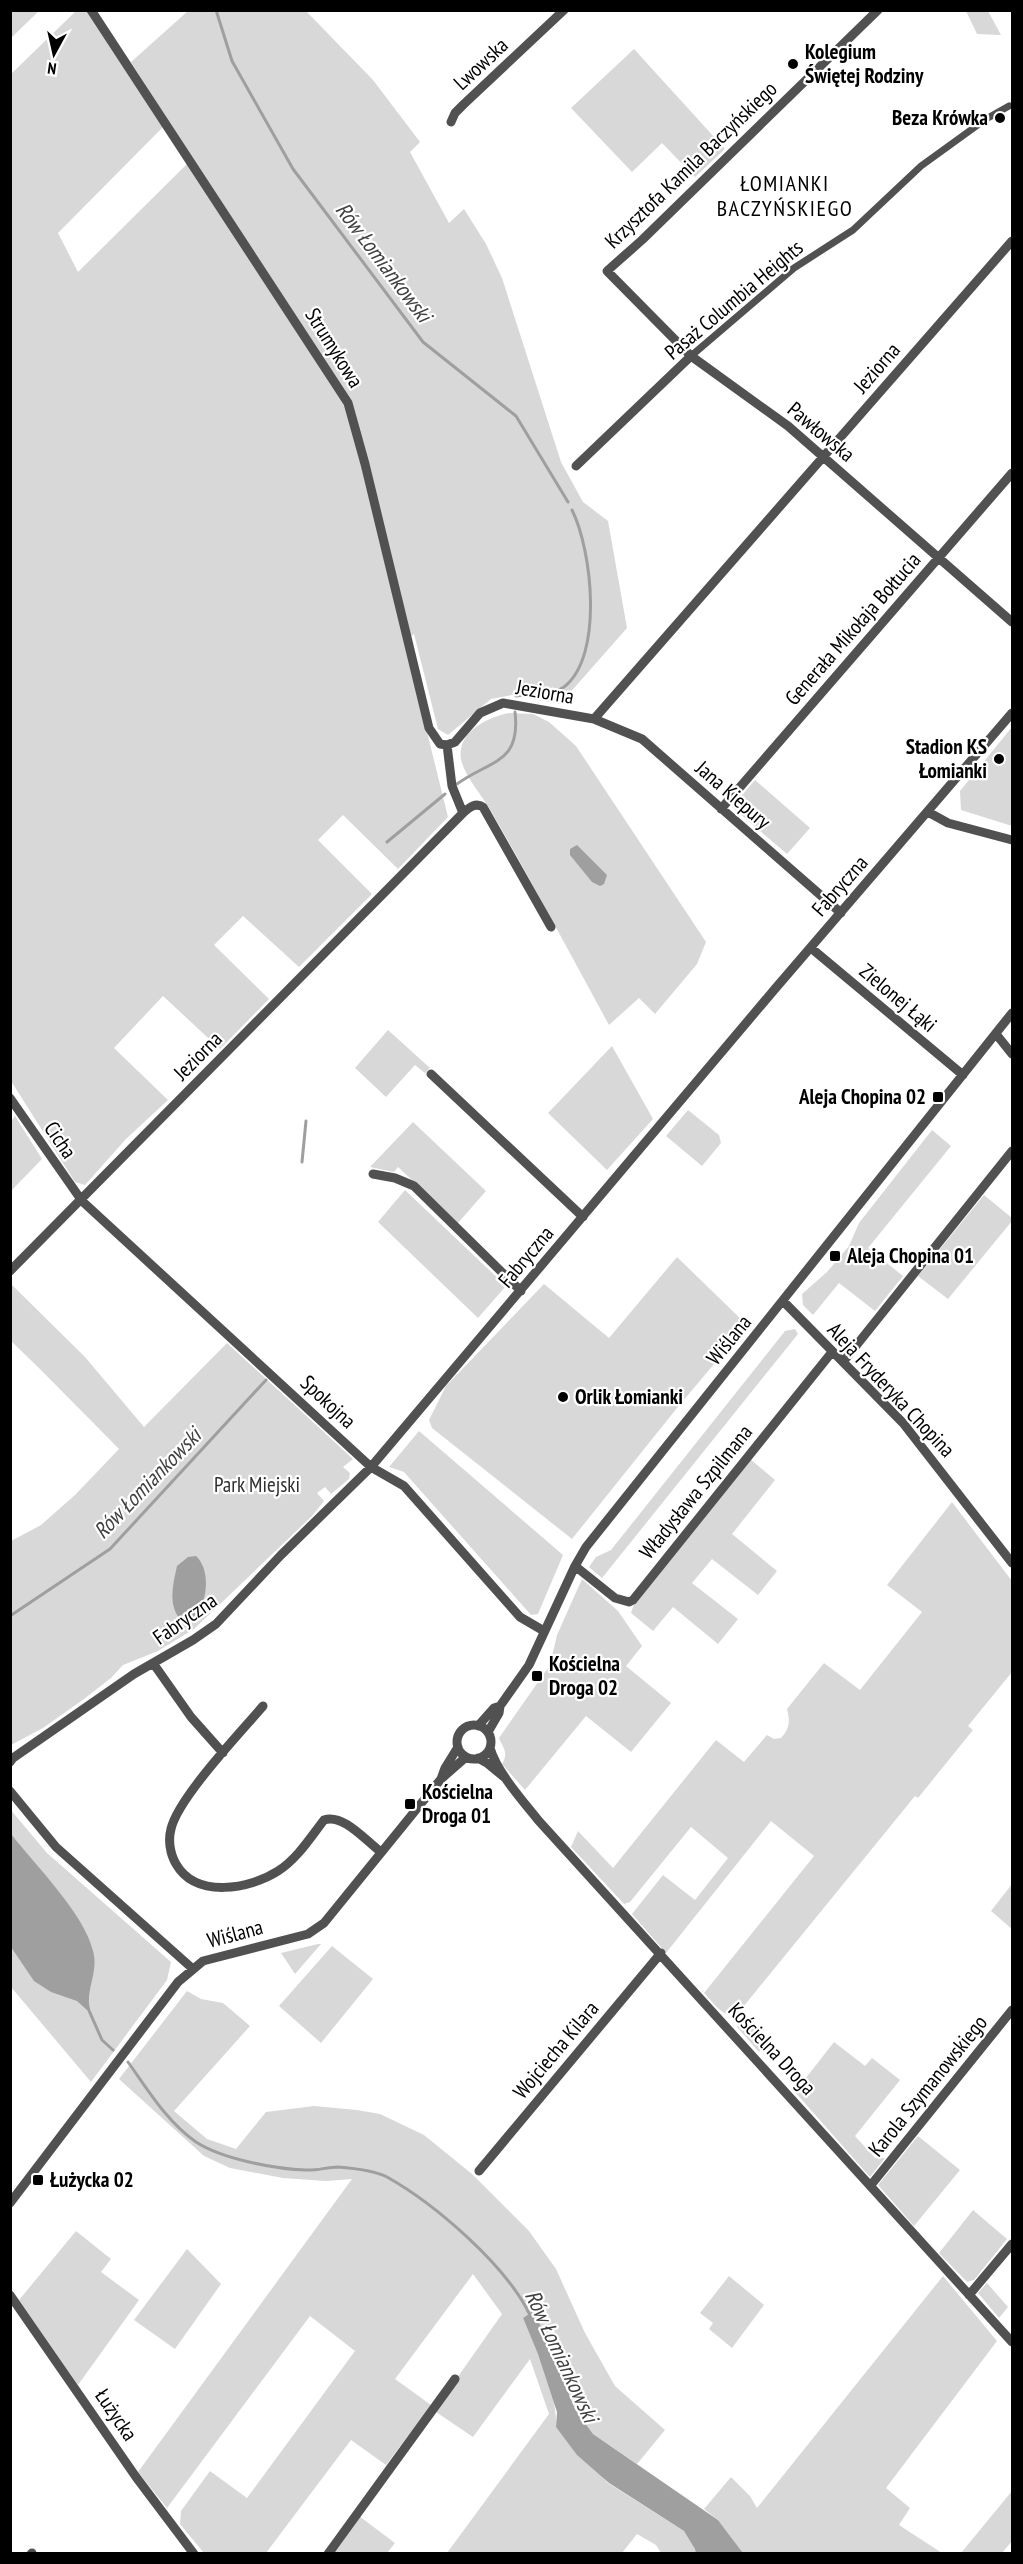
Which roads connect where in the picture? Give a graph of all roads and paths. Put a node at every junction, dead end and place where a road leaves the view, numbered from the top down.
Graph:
1 (91, 10) edge
2 (564, 10) edge
3 (878, 10) edge
4 (1009, 106) dead end
5 (451, 122) dead end
6 (1012, 242) edge
7 (607, 271) joint
8 (691, 356) junction
9 (824, 456) junction
10 (576, 466) dead end
11 (1012, 473) edge
12 (939, 558) junction
13 (1012, 622) edge
14 (1012, 713) edge
15 (594, 719) junction
16 (447, 745) junction
17 (721, 809) junction
18 (928, 812) junction
19 (462, 813) junction
20 (1012, 840) edge
21 (841, 913) junction
22 (551, 927) dead end
23 (811, 948) junction
24 (1012, 1013) edge
25 (996, 1034) junction
26 (1012, 1054) edge
27 (431, 1074) dead end
28 (963, 1075) junction
29 (10, 1098) edge
30 (1012, 1151) edge
31 (373, 1174) dead end
32 (82, 1201) junction
33 (584, 1217) junction
34 (10, 1271) edge
35 (521, 1291) junction
36 (783, 1301) junction
37 (832, 1352) junction
38 (843, 1362) junction
39 (371, 1467) junction
40 (1012, 1563) edge
41 (575, 1566) junction
42 (544, 1631) junction
43 (153, 1663) junction
44 (263, 1706) dead end
45 (501, 1706) junction
46 (478, 1726) junction
47 (488, 1732) junction
48 (458, 1747) junction
49 (490, 1748) junction
50 (223, 1753) junction
51 (466, 1756) junction
52 (478, 1758) junction
53 (10, 1762) edge
54 (506, 1778) junction
55 (441, 1779) junction
56 (10, 1791) edge
57 (381, 1852) junction
58 (661, 1953) junction
59 (193, 1969) junction
60 (1012, 2010) edge
61 (479, 2171) dead end
62 (871, 2185) junction
63 (10, 2203) edge
64 (1012, 2244) edge
65 (10, 2295) edge
66 (969, 2295) junction
67 (1012, 2342) edge
68 (455, 2379) dead end
69 (194, 2553) edge
70 (328, 2553) edge

1 - 16 street, Strumykowa
2 - 5 street, Lwowska
3 - 7 street, Krzysztofa Kamila Baczyńskiego
4 - 8 street, Pasaż Columbia Heights
6 - 9 street, Jeziorna
7 - 8 street, Pawłowska
8 - 9 street, Pawłowska
8 - 10 street, Pasaż Columbia Heights
9 - 12 street, Pawłowska
9 - 15 street, Jeziorna
11 - 12 street, Generała Mikołaja Bołtucia
12 - 13 street, Pawłowska
12 - 17 street, Generała Mikołaja Bołtucia
14 - 18 street, Fabryczna
15 - 16 street, Jeziorna
15 - 17 street, Jana Kiepury
16 - 19 street
17 - 21 street, Jana Kiepury
18 - 20 street
18 - 21 street, Fabryczna
19 - 22 street
19 - 32 street, Jeziorna
21 - 23 street, Fabryczna
23 - 28 street, Zielonej Łąki
23 - 33 street, Fabryczna
24 - 25 street, Wiślana
25 - 26 street
25 - 28 street, Wiślana
27 - 33 street
28 - 36 street, Wiślana
29 - 32 street, Cicha
30 - 38 street
31 - 35 street
32 - 34 street, Jeziorna
32 - 39 street, Spokojna
33 - 35 street, Fabryczna
35 - 39 street, Fabryczna
36 - 37 street, Aleja Fryderyka Chopina
36 - 41 street, Wiślana
37 - 38 street, Aleja Fryderyka Chopina
37 - 41 street, Władysława Szpilmana
38 - 40 street, Aleja Fryderyka Chopina
39 - 42 street, Spokojna
39 - 43 street, Fabryczna
41 - 42 street, Wiślana
42 - 45 street, Wiślana
43 - 50 street
43 - 53 street, Fabryczna
44 - 50 street
45 - 46 street, Wiślana
45 - 47 street, Wiślana
46 - 47 street
46 - 48 street
47 - 49 street
48 - 51 street
48 - 55 street, Wiślana
49 - 52 street
49 - 54 street, Kościelna Droga
50 - 57 street
51 - 52 street
51 - 55 street, Wiślana
52 - 54 street, Kościelna Droga
54 - 58 street, Kościelna Droga
55 - 57 street, Wiślana
56 - 59 street
57 - 59 street, Wiślana
58 - 61 street, Wojciecha Kilara
58 - 62 street, Kościelna Droga
59 - 63 street, Wiślana
60 - 62 street, Karola Szymanowskiego
62 - 66 street, Kościelna Droga
64 - 66 street
65 - 69 street, Łużycka
66 - 67 street, Kościelna Droga
68 - 70 street

